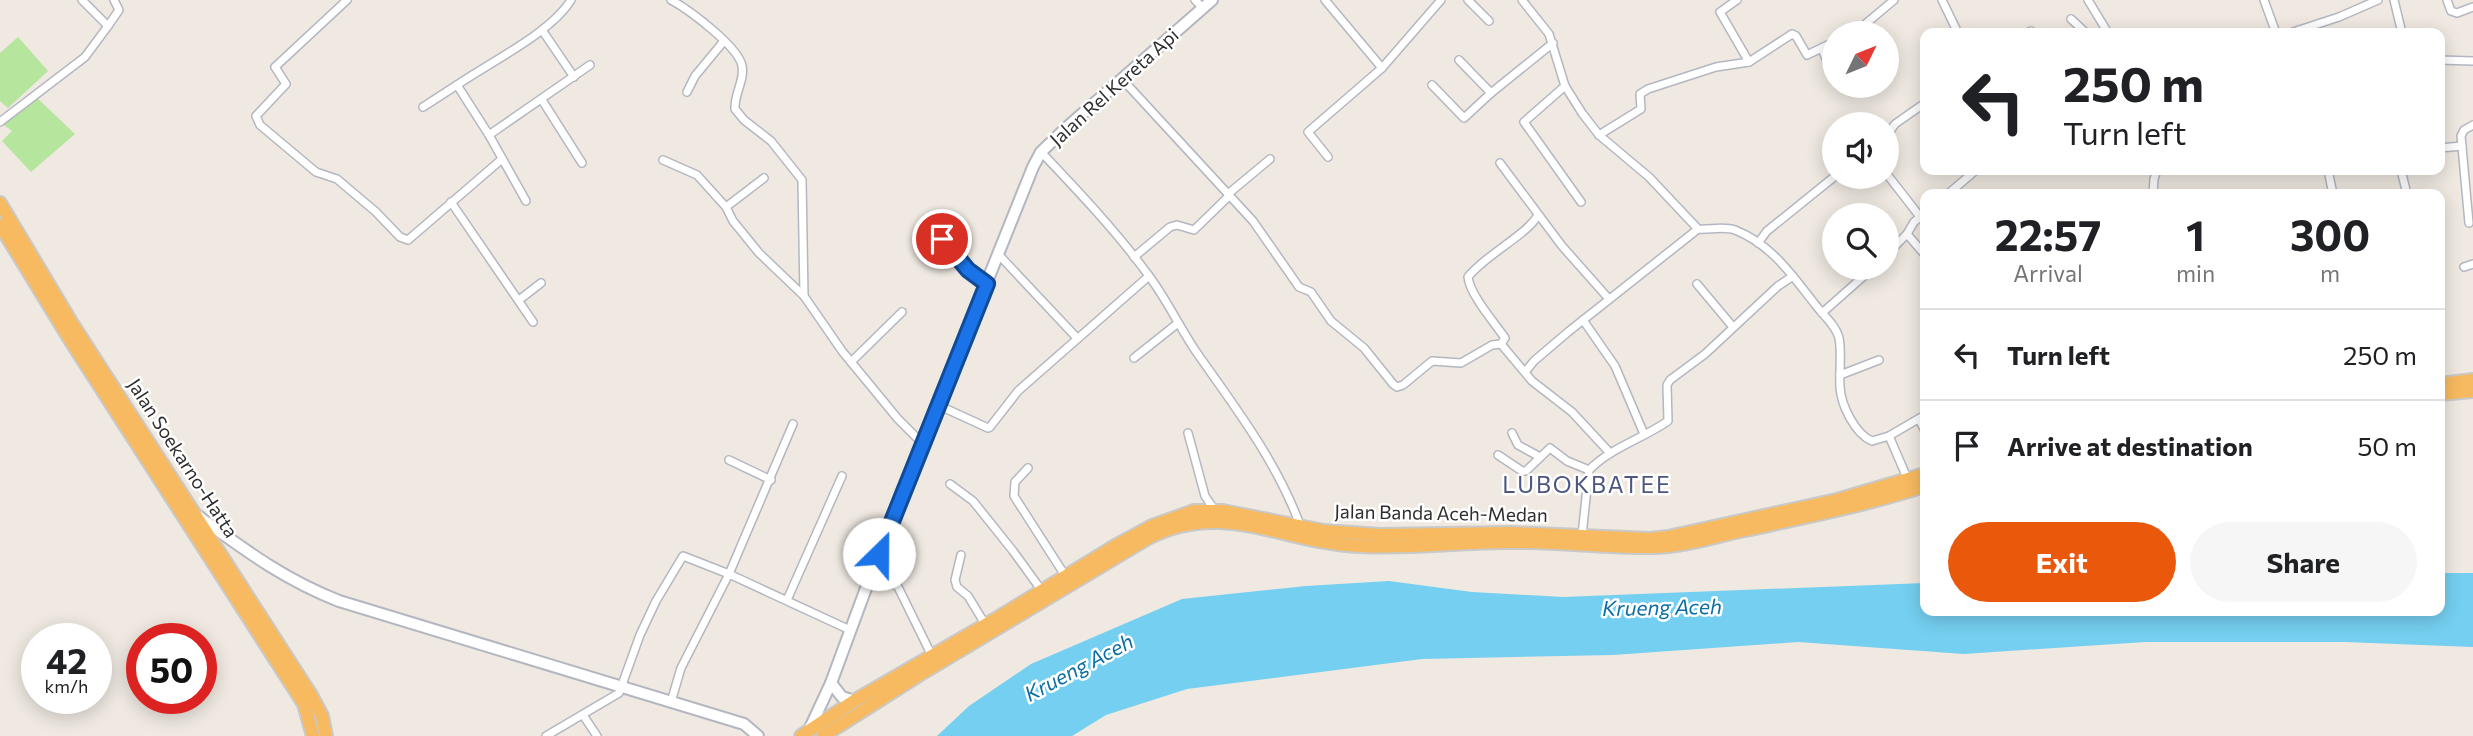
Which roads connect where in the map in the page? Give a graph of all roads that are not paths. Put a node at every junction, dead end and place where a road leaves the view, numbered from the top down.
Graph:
1 (82, 0) edge
2 (114, 0) edge
3 (347, 0) edge
4 (571, 0) edge
5 (672, 0) edge
6 (1212, 0) edge
7 (1325, 0) edge
8 (1441, 0) edge
9 (1468, 0) edge
10 (1522, 0) edge
11 (1737, 0) edge
12 (1894, 0) edge
13 (1942, 0) edge
14 (2088, 0) edge
15 (2264, 0) edge
16 (2378, 0) edge
17 (2394, 0) edge
18 (2447, 0) edge
19 (1199, 4) edge
20 (2473, 7) edge
21 (2071, 19) dead end
22 (1489, 21) dead end
23 (1869, 21) edge
24 (108, 26) junction
25 (1956, 28) edge
26 (2081, 28) edge
27 (2105, 28) edge
28 (2274, 28) edge
29 (2305, 28) edge
30 (2401, 28) edge
31 (542, 30) junction
32 (724, 41) junction
33 (1553, 43) junction
34 (1822, 49) edge
35 (1459, 60) dead end
36 (2445, 60) edge
37 (2473, 61) edge
38 (1749, 62) junction
39 (590, 65) dead end
40 (1382, 68) junction
41 (574, 77) junction
42 (1122, 79) junction
43 (457, 85) junction
44 (1433, 85) dead end
45 (1565, 86) junction
46 (687, 92) dead end
47 (1491, 93) junction
48 (542, 100) junction
49 (1920, 106) edge
50 (423, 107) dead end
51 (0, 121) edge
52 (1899, 121) edge
53 (2473, 125) edge
54 (489, 135) junction
55 (1600, 135) junction
56 (2462, 146) junction
57 (2445, 148) edge
58 (1041, 152) junction
59 (1328, 157) dead end
60 (502, 159) junction
61 (1270, 159) dead end
62 (663, 160) dead end
63 (582, 163) dead end
64 (1500, 163) dead end
65 (1970, 175) edge
66 (764, 178) dead end
67 (1822, 187) edge
68 (1899, 188) edge
69 (1955, 189) edge
70 (1229, 195) junction
71 (526, 201) dead end
72 (451, 202) junction
73 (1581, 202) dead end
74 (0, 204) edge
75 (726, 207) junction
76 (1920, 213) edge
77 (1538, 215) junction
78 (1920, 218) edge
79 (927, 220) dead end
80 (2469, 223) dead end
81 (0, 225) edge
82 (1698, 229) junction
83 (1907, 234) junction
84 (1899, 242) edge
85 (1758, 243) junction
86 (1920, 249) edge
87 (999, 255) junction
88 (1134, 257) junction
89 (2473, 264) edge
90 (2464, 267) dead end
91 (1149, 276) junction
92 (1793, 276) junction
93 (1859, 280) edge
94 (541, 283) dead end
95 (987, 284) junction
96 (1697, 284) dead end
97 (804, 296) junction
98 (1609, 299) junction
99 (519, 300) junction
100 (902, 312) dead end
101 (1822, 313) junction
102 (1583, 320) junction
103 (533, 322) dead end
104 (1178, 323) junction
105 (1733, 327) junction
106 (1077, 338) junction
107 (1501, 344) junction
108 (1134, 358) dead end
109 (1879, 360) dead end
110 (851, 362) junction
111 (1525, 372) junction
112 (1840, 375) junction
113 (2473, 380) edge
114 (2445, 383) edge
115 (2473, 391) edge
116 (2445, 394) edge
117 (940, 406) junction
118 (127, 417) junction
119 (1920, 418) edge
120 (793, 424) dead end
121 (1188, 433) dead end
122 (1512, 433) dead end
123 (1644, 434) junction
124 (1889, 436) junction
125 (924, 444) junction
126 (1610, 453) junction
127 (1498, 455) dead end
128 (1540, 457) junction
129 (729, 460) dead end
130 (1028, 468) dead end
131 (1589, 470) junction
132 (842, 476) dead end
133 (1920, 476) edge
134 (771, 480) junction
135 (1908, 480) junction
136 (950, 484) dead end
137 (1920, 487) edge
138 (1214, 510) junction
139 (196, 514) junction
140 (1786, 516) junction
141 (1300, 525) junction
142 (1582, 535) junction
143 (961, 555) dead end
144 (872, 572) junction
145 (729, 574) junction
146 (1066, 576) junction
147 (1042, 591) junction
148 (787, 600) junction
149 (993, 624) junction
150 (850, 630) junction
151 (932, 654) junction
152 (831, 682) junction
153 (622, 688) junction
154 (854, 701) junction
155 (671, 702) junction
156 (583, 715) junction
157 (806, 732) edge
158 (313, 736) edge
159 (326, 736) edge
160 (547, 736) edge
161 (597, 736) edge
162 (758, 736) edge
163 (823, 736) edge

1 - 24 street
2 - 24 street
3 - 72 street
4 - 31 street
5 - 32 street
6 - 19 main road, Jalan Rel Kereta Api
7 - 40 street
8 - 40 street
9 - 22 street
10 - 33 street
11 - 38 street
12 - 23 street
13 - 25 street
14 - 27 street
15 - 28 street
16 - 29 street
17 - 30 street
18 - 20 street
19 - 42 main road, Jalan Rel Kereta Api
21 - 26 street
24 - 51 street
31 - 41 street
31 - 43 street
32 - 46 street
32 - 97 street
33 - 45 street
33 - 47 street
34 - 38 street
35 - 47 street
36 - 37 street
38 - 55 street
39 - 41 street
40 - 59 street
41 - 48 street
42 - 58 main road, Jalan Rel Kereta Api
42 - 70 street
43 - 50 street
43 - 54 street
44 - 47 street
45 - 55 street
45 - 73 street
48 - 54 street
48 - 63 street
49 - 52 street
53 - 56 street
54 - 60 street
55 - 82 street
56 - 57 street
56 - 80 street
58 - 87 main road, Jalan Rel Kereta Api
58 - 88 street
60 - 71 street
60 - 72 street
61 - 70 street
62 - 75 street
64 - 77 street
65 - 69 street
66 - 75 street
67 - 85 street
68 - 76 street
70 - 88 street
70 - 107 street
72 - 99 street
74 - 118 highway, Jalan Soekarno-Hatta
75 - 97 street
77 - 98 street
77 - 107 street
78 - 83 street
79 - 95 street
81 - 118 highway, Jalan Soekarno-Hatta
82 - 85 street
82 - 98 street
83 - 84 street
83 - 86 street
85 - 92 street
87 - 95 main road, Jalan Rel Kereta Api
87 - 106 street
88 - 91 street
89 - 90 street
91 - 104 street
91 - 106 street
92 - 101 street
92 - 105 street
93 - 101 street
94 - 99 street
95 - 117 main road, Jalan Rel Kereta Api
96 - 105 street
97 - 110 street
98 - 102 street
99 - 103 street
100 - 110 street
101 - 112 street
102 - 111 street
102 - 123 street
104 - 108 street
104 - 141 street
105 - 123 street
106 - 117 street
107 - 111 street
109 - 112 street
110 - 125 street
111 - 126 street
112 - 124 street
113 - 114 highway
115 - 116 highway
117 - 125 main road, Jalan Rel Kereta Api
118 - 139 highway, Jalan Soekarno-Hatta
118 - 158 highway, Jalan Soekarno-Hatta
119 - 124 street
120 - 134 street
121 - 138 street
122 - 128 street
123 - 126 street
124 - 135 street
125 - 144 main road, Jalan Rel Kereta Api
126 - 131 street
127 - 128 street
128 - 131 street
129 - 134 street
130 - 146 street
131 - 142 street
132 - 148 street
133 - 135 highway, Jalan Banda Aceh-Medan
134 - 145 street
135 - 140 highway, Jalan Banda Aceh-Medan
136 - 147 street
137 - 140 highway, Jalan Banda Aceh-Medan
138 - 141 highway, Jalan Banda Aceh-Medan
138 - 146 highway, Jalan Banda Aceh-Medan
139 - 153 main road
139 - 159 highway, Jalan Soekarno-Hatta
140 - 142 highway, Jalan Banda Aceh-Medan
140 - 149 highway, Jalan Banda Aceh-Medan
141 - 142 highway, Jalan Banda Aceh-Medan
143 - 149 street
144 - 150 main road, Jalan Rel Kereta Api
144 - 151 street
145 - 148 street
145 - 153 street
145 - 155 street
146 - 147 highway, Jalan Banda Aceh-Medan
147 - 149 highway, Jalan Banda Aceh-Medan
148 - 150 street
149 - 151 highway, Jalan Banda Aceh-Medan
149 - 163 highway, Jalan Banda Aceh-Medan
150 - 152 main road, Jalan Rel Kereta Api
151 - 154 highway, Jalan Banda Aceh-Medan
152 - 154 main road
152 - 157 main road, Jalan Rel Kereta Api
153 - 155 main road
153 - 156 street
154 - 157 highway, Jalan Banda Aceh-Medan
155 - 162 main road
156 - 160 street
156 - 161 street

